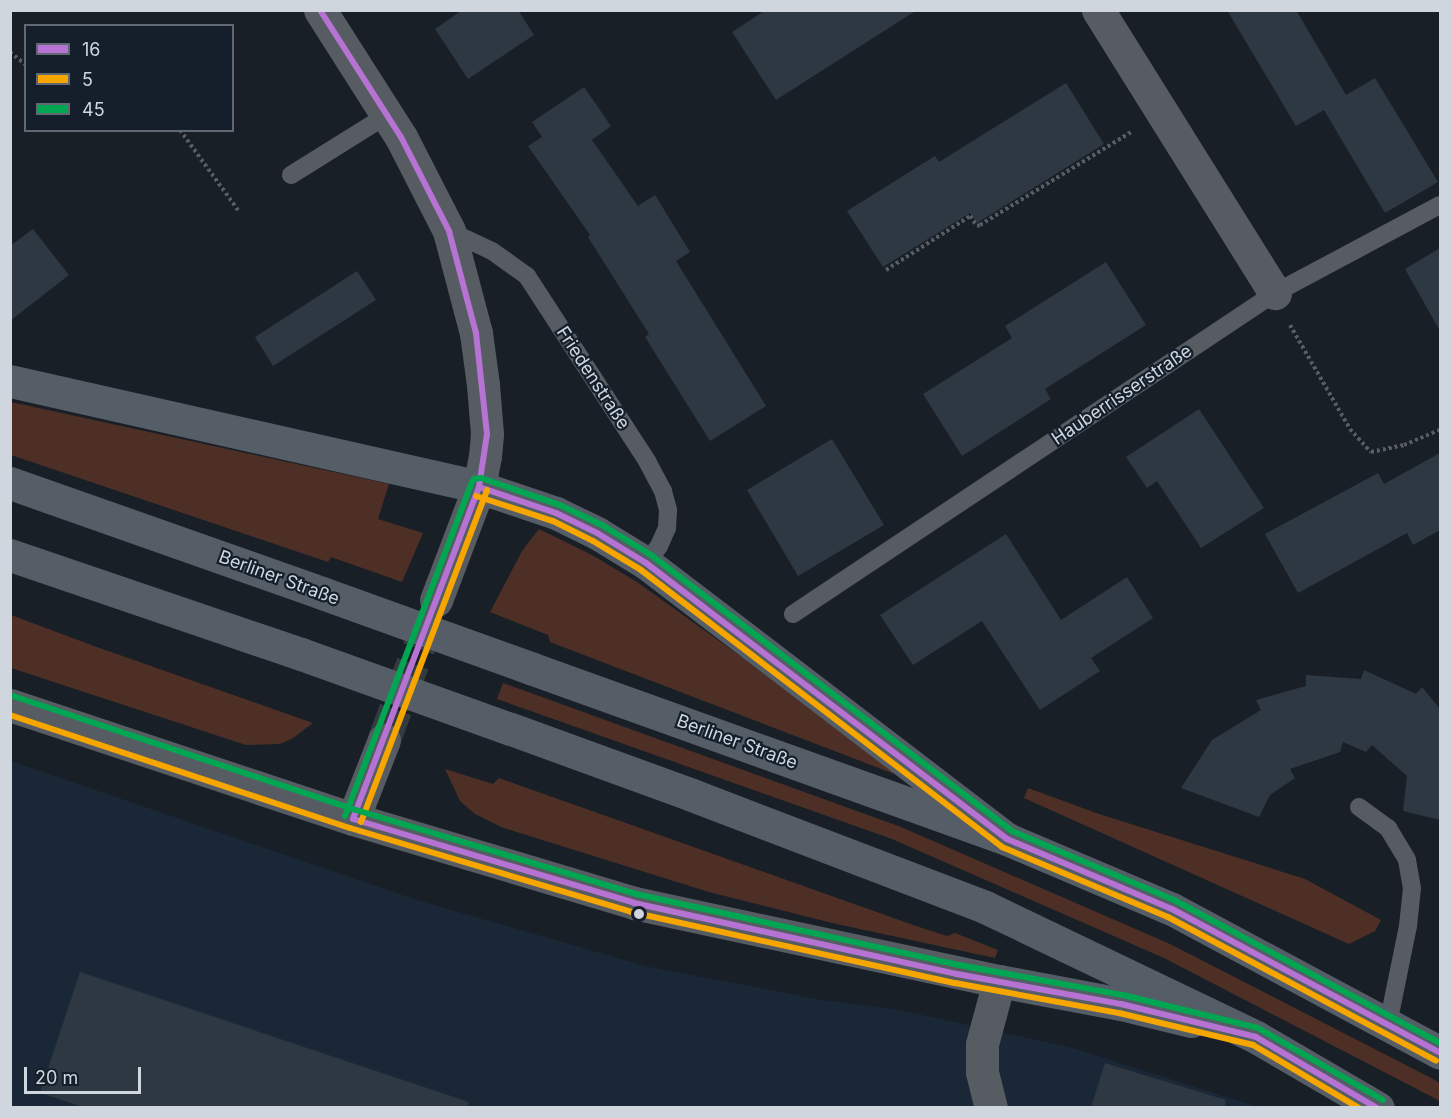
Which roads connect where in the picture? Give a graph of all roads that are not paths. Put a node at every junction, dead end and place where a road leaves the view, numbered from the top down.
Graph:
1 (320, 10) edge
2 (1098, 10) edge
3 (387, 115) junction
4 (291, 175) dead end
5 (1440, 205) edge
6 (449, 231) junction
7 (1275, 293) junction
8 (10, 381) edge
9 (10, 483) edge
10 (479, 487) junction
11 (10, 555) edge
12 (646, 563) junction
13 (436, 600) tunnel mouth
14 (793, 614) dead end
15 (10, 705) edge
16 (384, 740) tunnel mouth
17 (1359, 807) dead end
18 (353, 819) junction
19 (1007, 839) junction
20 (999, 981) junction
21 (1388, 1024) junction
22 (1256, 1037) junction
23 (1440, 1053) edge
24 (991, 1107) edge
25 (1378, 1107) edge

1 - 3 street
2 - 7 street
3 - 4 lane
3 - 6 street
5 - 7 lane, Hauberrisserstraße
6 - 10 street
6 - 12 lane, Friedenstraße
7 - 14 lane, Hauberrisserstraße
8 - 10 main road
9 - 19 main road, Berliner Straße, bridge
10 - 12 main road
10 - 13 street
11 - 22 main road, bridge
12 - 19 main road
15 - 18 street
16 - 18 street
17 - 21 lane
18 - 20 street
19 - 21 main road, Berliner Straße
20 - 22 main road
20 - 24 street
21 - 23 main road, Berliner Straße
22 - 25 main road

